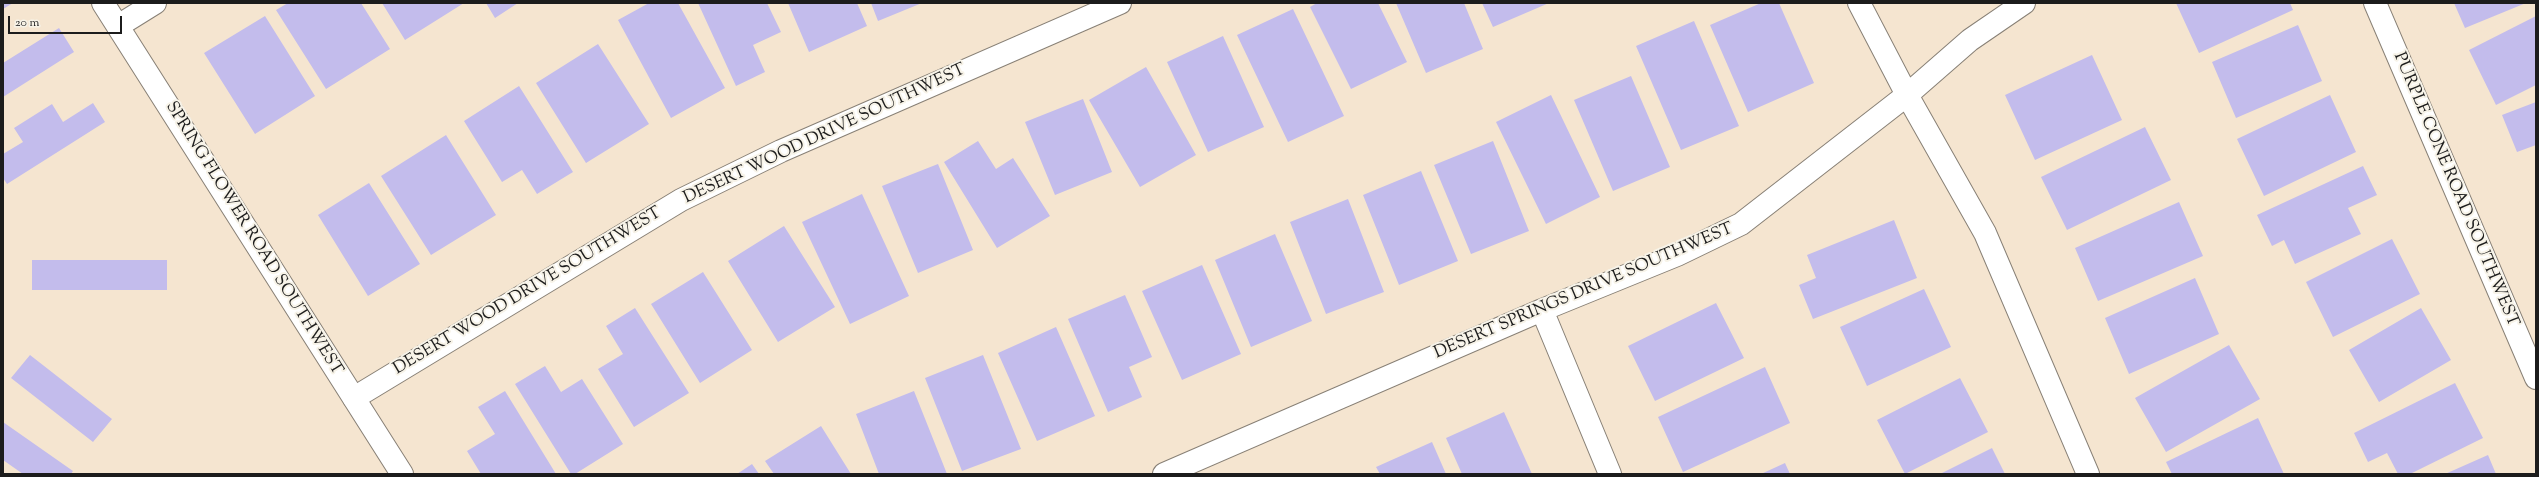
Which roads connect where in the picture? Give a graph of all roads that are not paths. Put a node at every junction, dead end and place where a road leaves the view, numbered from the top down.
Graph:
1 (103, 3) edge
2 (155, 3) edge
3 (1120, 3) edge
4 (1859, 3) edge
5 (2024, 3) edge
6 (2375, 3) edge
7 (118, 26) junction
8 (1907, 95) junction
9 (1542, 310) junction
10 (2536, 378) edge
11 (354, 398) junction
12 (402, 474) edge
13 (1164, 474) edge
14 (1610, 474) edge
15 (2088, 474) edge

1 - 7 street, SPRING FLOWER ROAD SOUTHWEST
2 - 7 street
3 - 11 street, DESERT WOOD DRIVE SOUTHWEST
4 - 8 street
5 - 8 street, DESERT SPRINGS DRIVE SOUTHWEST
6 - 10 street, PURPLE CONE ROAD SOUTHWEST
7 - 11 street, SPRING FLOWER ROAD SOUTHWEST
8 - 9 street, DESERT SPRINGS DRIVE SOUTHWEST
8 - 15 street
9 - 13 street, DESERT SPRINGS DRIVE SOUTHWEST
9 - 14 street
11 - 12 street, SPRING FLOWER ROAD SOUTHWEST

